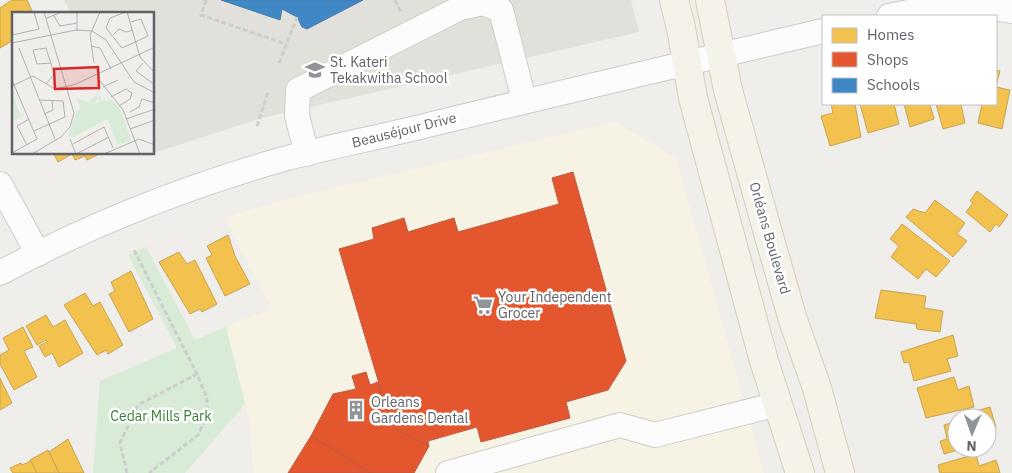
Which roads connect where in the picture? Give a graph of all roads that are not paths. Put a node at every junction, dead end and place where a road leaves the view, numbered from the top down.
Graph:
1 (674, 0) edge
2 (710, 0) edge
3 (1012, 11) edge
4 (896, 15) edge
5 (822, 32) edge
6 (722, 55) junction
7 (688, 63) junction
8 (524, 100) junction
9 (307, 154) junction
10 (0, 184) edge
11 (38, 254) junction
12 (0, 273) edge
13 (778, 404) junction
14 (448, 473) edge
15 (800, 473) edge
16 (840, 473) edge

1 - 7 main road
2 - 6 main road, Orléans Boulevard
3 - 4 street
5 - 6 street, Beauséjour Drive
6 - 7 street, Beauséjour Drive
6 - 16 main road, Orléans Boulevard
7 - 8 street, Beauséjour Drive
7 - 13 main road
8 - 9 street, Beauséjour Drive
8 - 9 street
9 - 11 street, Beauséjour Drive
10 - 11 street
11 - 12 street, Beauséjour Drive
13 - 14 street
13 - 15 main road

